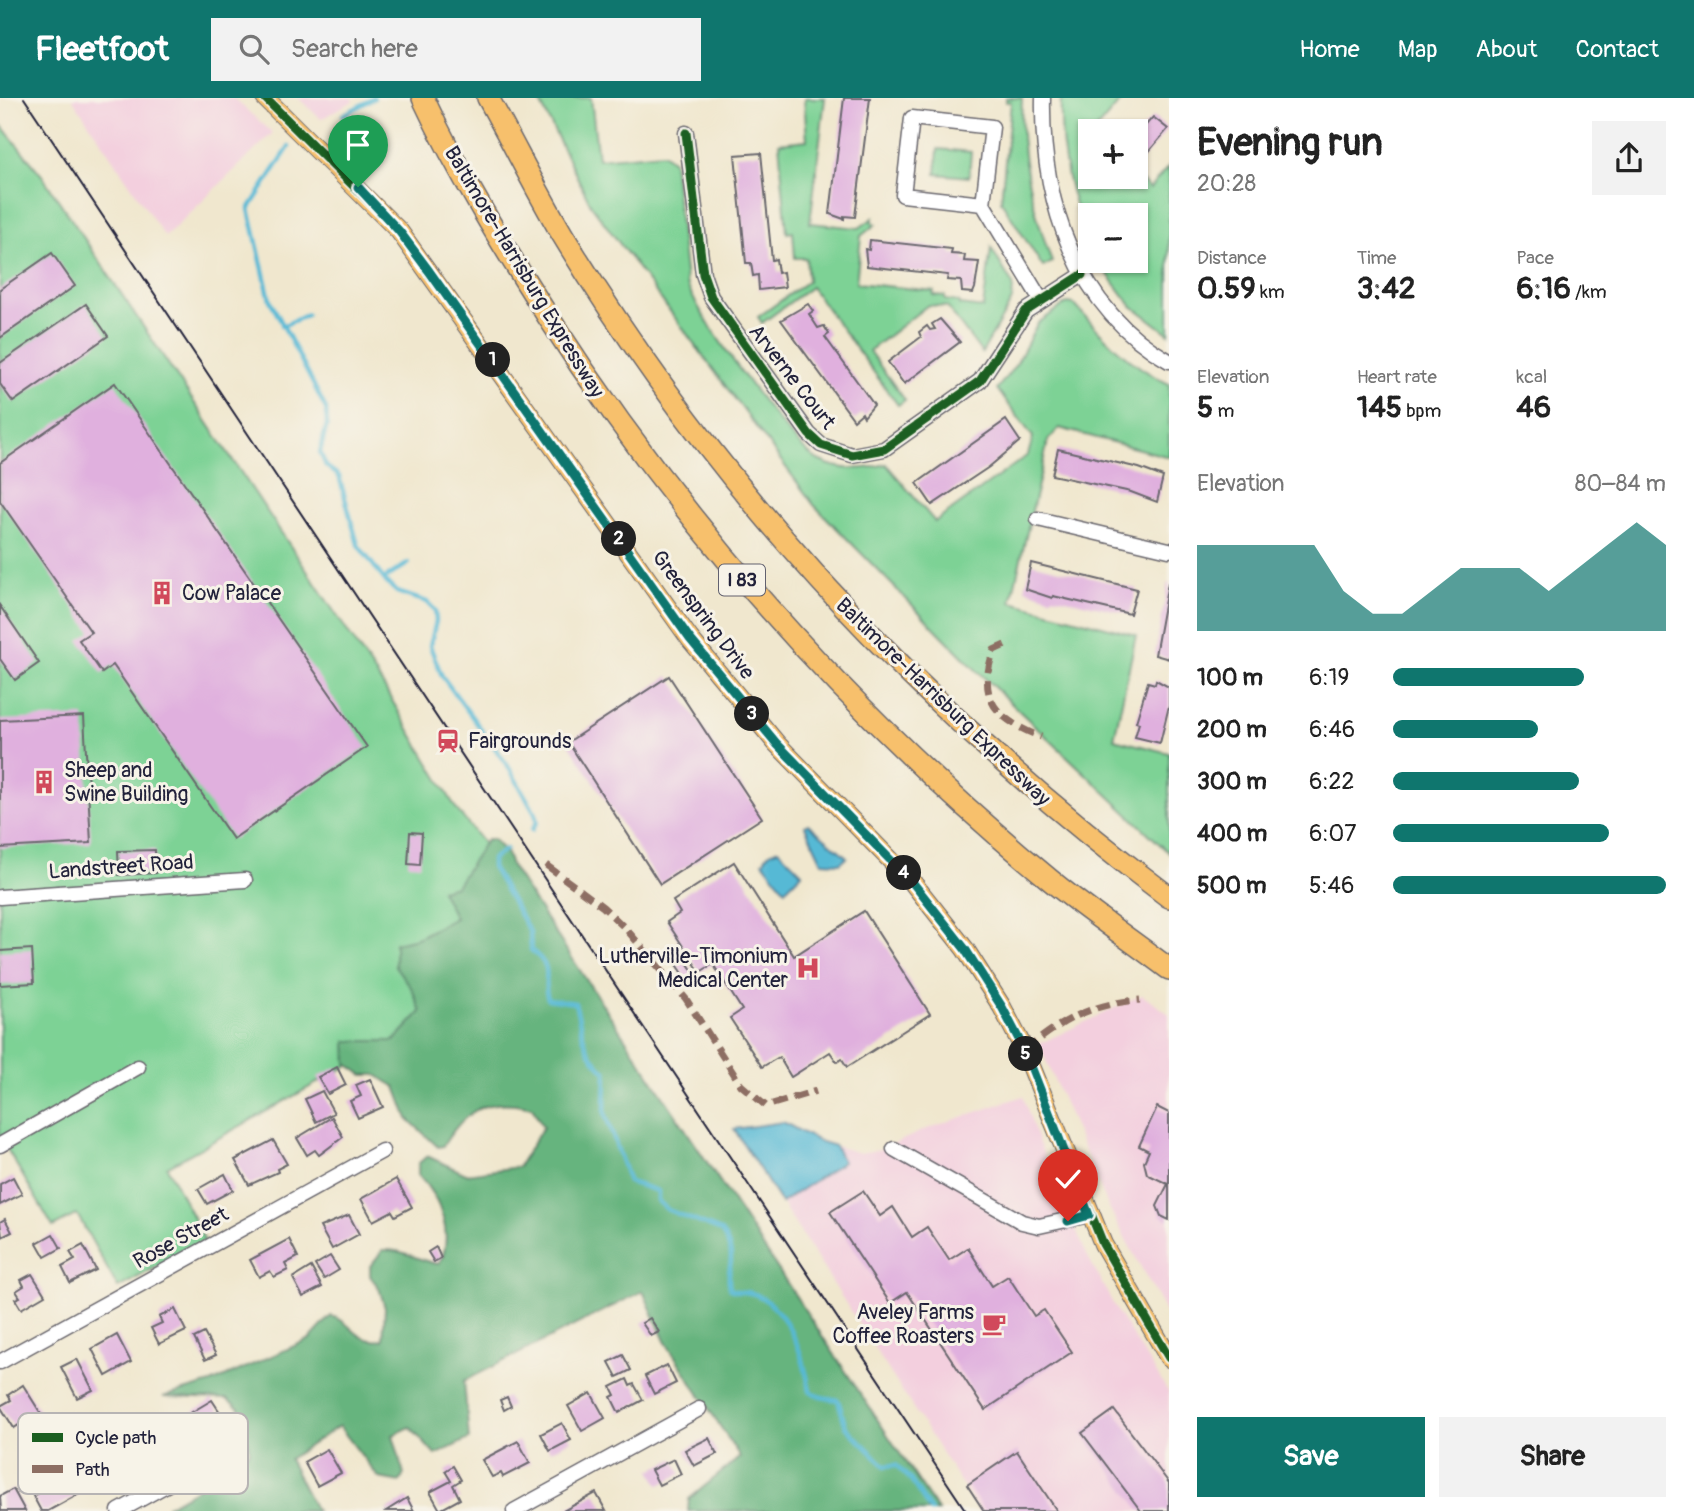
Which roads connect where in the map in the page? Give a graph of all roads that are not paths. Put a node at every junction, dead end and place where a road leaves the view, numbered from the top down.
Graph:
1 (265, 98) edge
2 (423, 98) edge
3 (488, 98) edge
4 (1043, 98) edge
5 (686, 133) dead end
6 (983, 204) junction
7 (1082, 275) junction
8 (1041, 300) junction
9 (1169, 360) edge
10 (1038, 519) dead end
11 (1169, 550) edge
12 (245, 880) dead end
13 (0, 897) edge
14 (1169, 897) edge
15 (1169, 969) edge
16 (138, 1068) dead end
17 (0, 1145) edge
18 (894, 1149) dead end
19 (383, 1151) dead end
20 (1089, 1215) junction
21 (1169, 1358) edge
22 (0, 1362) edge
23 (699, 1409) dead end
24 (150, 1494) edge
25 (119, 1511) edge
26 (514, 1511) edge

1 - 20 main road, Greenspring Drive
2 - 15 highway, Baltimore-Harrisburg Expressway / I 83
3 - 14 highway, Baltimore-Harrisburg Expressway / I 83
4 - 7 street
5 - 8 street, Arverne Court
6 - 6 street
6 - 8 street
7 - 8 street, Arverne Court
7 - 9 street
10 - 11 street
12 - 13 street, Landstreet Road
16 - 17 street
18 - 20 street
19 - 22 street, Rose Street
20 - 21 main road, Greenspring Drive
23 - 26 street
24 - 25 street

